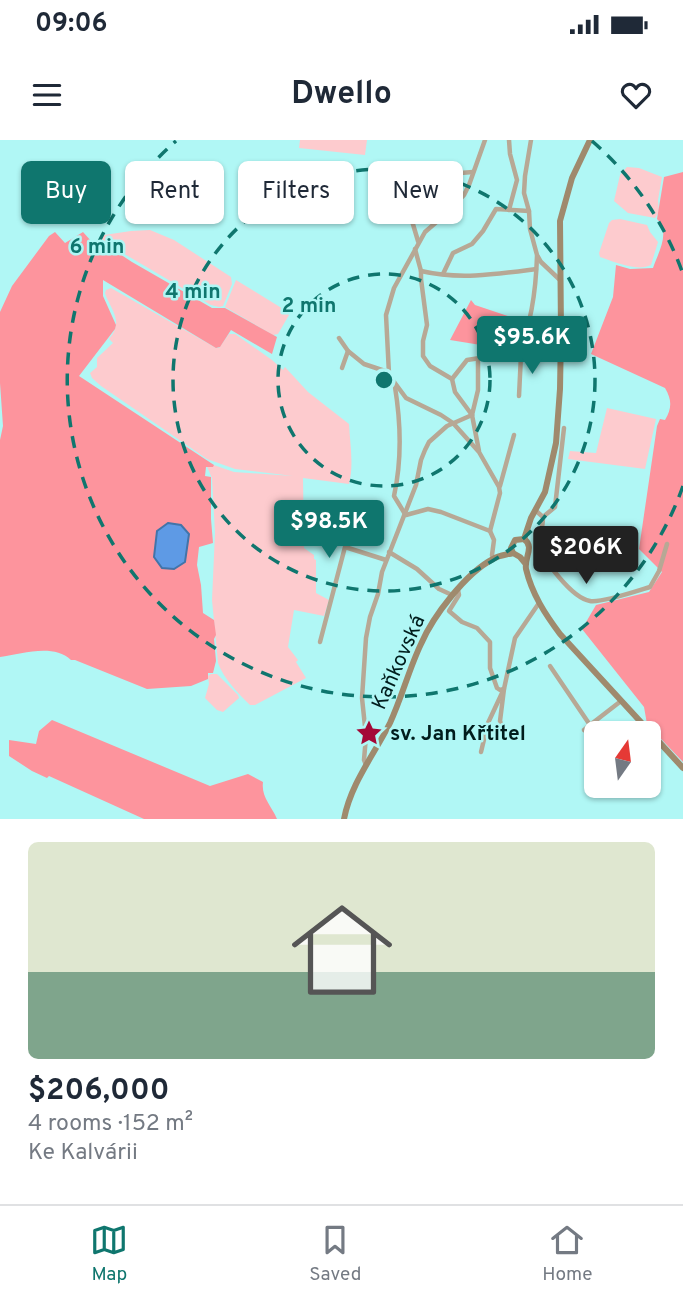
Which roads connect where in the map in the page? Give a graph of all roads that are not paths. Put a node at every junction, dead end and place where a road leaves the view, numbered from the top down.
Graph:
1 (485, 140) edge
2 (509, 140) edge
3 (531, 140) edge
4 (590, 140) edge
5 (473, 172) junction
6 (463, 173) edge
7 (516, 176) junction
8 (525, 176) junction
9 (509, 210) junction
10 (529, 211) junction
11 (413, 224) edge
12 (418, 242) junction
13 (415, 248) junction
14 (537, 255) junction
15 (408, 263) junction
16 (421, 269) junction
17 (536, 269) junction
18 (443, 274) junction
19 (560, 280) junction
20 (339, 338) dead end
21 (348, 351) junction
22 (520, 353) junction
23 (561, 356) junction
24 (478, 359) junction
25 (342, 368) dead end
26 (389, 375) junction
27 (452, 379) junction
28 (395, 384) junction
29 (519, 396) dead end
30 (406, 398) junction
31 (398, 401) junction
32 (472, 415) junction
33 (453, 423) junction
34 (564, 428) dead end
35 (514, 435) dead end
36 (479, 452) junction
37 (499, 487) junction
38 (536, 510) junction
39 (405, 515) junction
40 (543, 517) junction
41 (490, 531) junction
42 (524, 539) junction
43 (667, 544) dead end
44 (541, 546) junction
45 (389, 552) junction
46 (518, 553) junction
47 (493, 558) junction
48 (386, 560) junction
49 (458, 589) junction
50 (453, 595) junction
51 (539, 603) junction
52 (320, 642) dead end
53 (550, 666) dead end
54 (504, 690) junction
55 (622, 702) junction
56 (587, 721) edge
57 (596, 721) edge
58 (502, 726) dead end
59 (481, 752) dead end
60 (365, 766) junction
61 (683, 768) edge
62 (344, 819) edge

1 - 5 street
2 - 7 street
3 - 8 street
4 - 19 street
5 - 6 street
5 - 12 street
7 - 8 street
7 - 9 street
8 - 10 street
9 - 10 street
9 - 18 street
10 - 14 street
11 - 12 street
12 - 13 street
13 - 15 street
13 - 16 street
14 - 17 street
14 - 19 street
15 - 16 street
15 - 26 street
16 - 18 street
16 - 27 street
17 - 18 street
17 - 22 street
19 - 23 street
20 - 21 street
21 - 25 street
21 - 26 street
22 - 23 street
22 - 24 street
22 - 29 street
23 - 38 street
24 - 27 street
24 - 32 street
26 - 28 street
27 - 32 street
28 - 30 street
28 - 31 street
30 - 31 street
30 - 33 street
31 - 39 street
32 - 33 street
32 - 36 street
33 - 36 street
33 - 39 street
34 - 40 street
35 - 37 street
36 - 37 street
37 - 41 street
38 - 40 street
38 - 42 street
39 - 41 street
39 - 45 street
40 - 44 street
41 - 47 street
42 - 46 street
42 - 46 street, Kaňkovská
43 - 44 street
44 - 46 street
45 - 48 street
45 - 50 street
46 - 47 street, Kaňkovská
46 - 51 street
47 - 49 street, Kaňkovská
48 - 52 street
48 - 60 street
49 - 50 street, Kaňkovská
49 - 54 street
50 - 60 street, Kaňkovská
51 - 54 street
51 - 55 street
53 - 56 street
54 - 58 street
54 - 59 street
55 - 57 street
55 - 61 street
60 - 62 street, Kaňkovská

